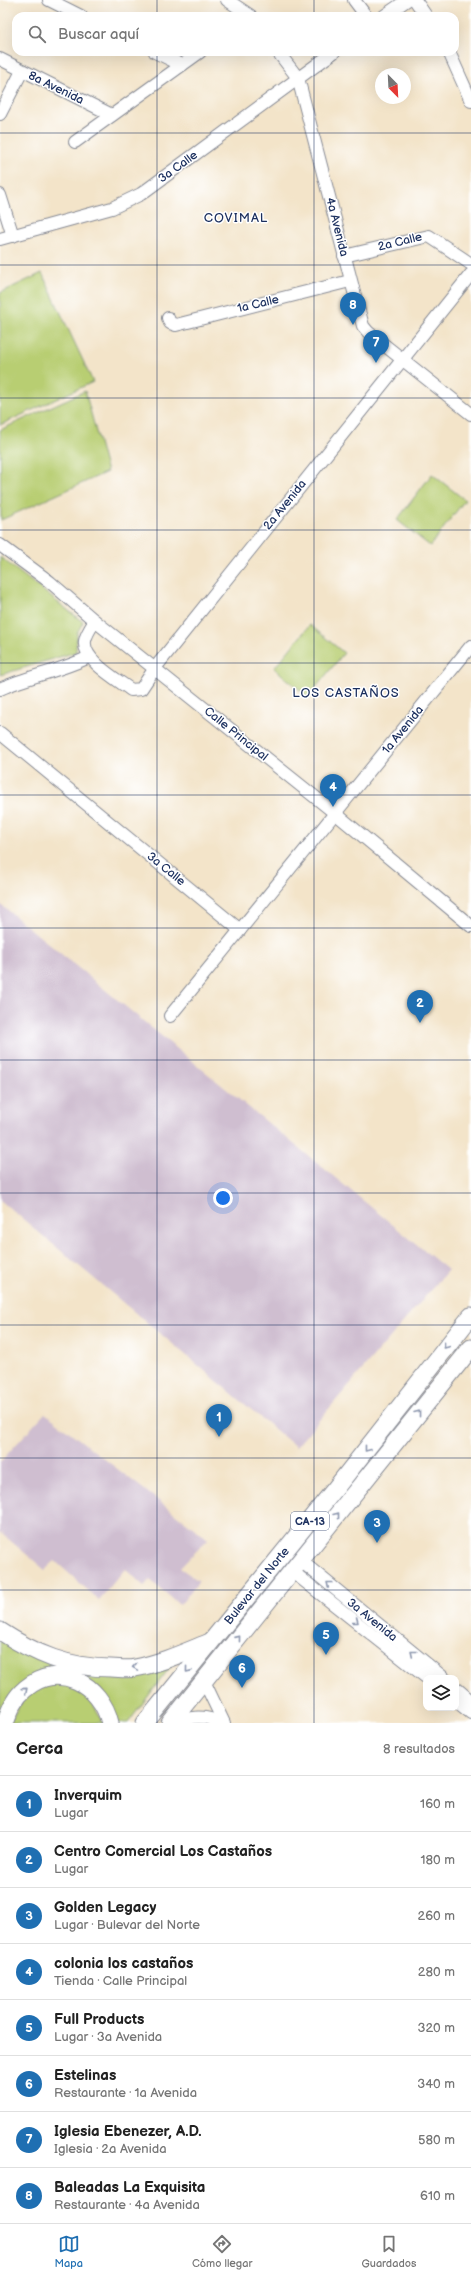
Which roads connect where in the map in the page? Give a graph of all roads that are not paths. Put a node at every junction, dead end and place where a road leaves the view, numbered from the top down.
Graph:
1 (49, 0) edge
2 (227, 0) edge
3 (354, 0) edge
4 (407, 0) edge
5 (414, 0) edge
6 (74, 12) edge
7 (244, 12) edge
8 (363, 12) edge
9 (390, 12) edge
10 (423, 12) edge
11 (163, 56) edge
12 (194, 56) edge
13 (281, 56) edge
14 (328, 56) edge
15 (452, 56) edge
16 (0, 60) edge
17 (182, 65) junction
18 (22, 71) junction
19 (298, 78) junction
20 (471, 101) edge
21 (0, 114) edge
22 (112, 116) junction
23 (75, 142) dead end
24 (0, 195) edge
25 (13, 236) junction
26 (0, 239) edge
27 (344, 256) junction
28 (471, 264) edge
29 (471, 274) edge
30 (350, 281) junction
31 (168, 318) dead end
32 (403, 359) junction
33 (471, 414) edge
34 (0, 544) edge
35 (96, 621) junction
36 (471, 646) edge
37 (89, 657) junction
38 (155, 668) junction
39 (0, 689) edge
40 (0, 733) edge
41 (335, 813) junction
42 (471, 926) edge
43 (240, 930) junction
44 (170, 1016) dead end
45 (468, 1321) edge
46 (468, 1355) edge
47 (297, 1566) junction
48 (0, 1631) edge
49 (212, 1641) junction
50 (424, 1675) edge
51 (440, 1675) edge
52 (204, 1681) junction
53 (459, 1690) edge
54 (471, 1700) edge
55 (459, 1703) edge
56 (471, 1713) edge
57 (5, 1723) edge
58 (110, 1723) edge
59 (145, 1723) edge
60 (170, 1723) edge
61 (176, 1723) edge
62 (223, 1723) edge

1 - 6 street
2 - 7 street
3 - 8 street
4 - 9 street
5 - 10 street
11 - 17 street
12 - 17 street
13 - 19 street
14 - 19 street, 3a Calle
15 - 20 street
16 - 18 street, 8a Avenida
17 - 22 street
18 - 21 street
18 - 22 street, 8a Avenida
19 - 25 street, 3a Calle
19 - 27 street, 4a Avenida
22 - 23 street
24 - 25 street
25 - 26 street, 3a Calle
27 - 28 street, 2a Calle
27 - 30 street, 4a Avenida
29 - 32 street, 2a Avenida
30 - 31 street, 1a Calle
30 - 32 street, 4a Avenida
32 - 33 street
32 - 38 street, 2a Avenida
34 - 35 street, Calle Principal
35 - 37 street
35 - 38 street, Calle Principal
36 - 41 street, 1a Avenida
37 - 38 street, 2a Avenida
37 - 39 street
38 - 41 street, Calle Principal
40 - 43 street, 3a Calle
41 - 42 street, Calle Principal
41 - 43 street, 1a Avenida
43 - 44 street, 1a Avenida
45 -> 49 highway, Bulevar del Norte / CA-13
47 -> 46 highway, Bulevar del Norte / CA-13
47 -> 50 street, 3a Avenida
51 -> 47 street, 3a Avenida
52 -> 47 highway, Bulevar del Norte / CA-13
49 -> 48 highway
49 -> 59 highway, Bulevar del Norte / CA-13
52 - 60 highway, Bulevar del Norte / CA-13
52 - 62 street
53 - 54 street
55 - 56 street
57 -> 58 highway
61 - 62 street

